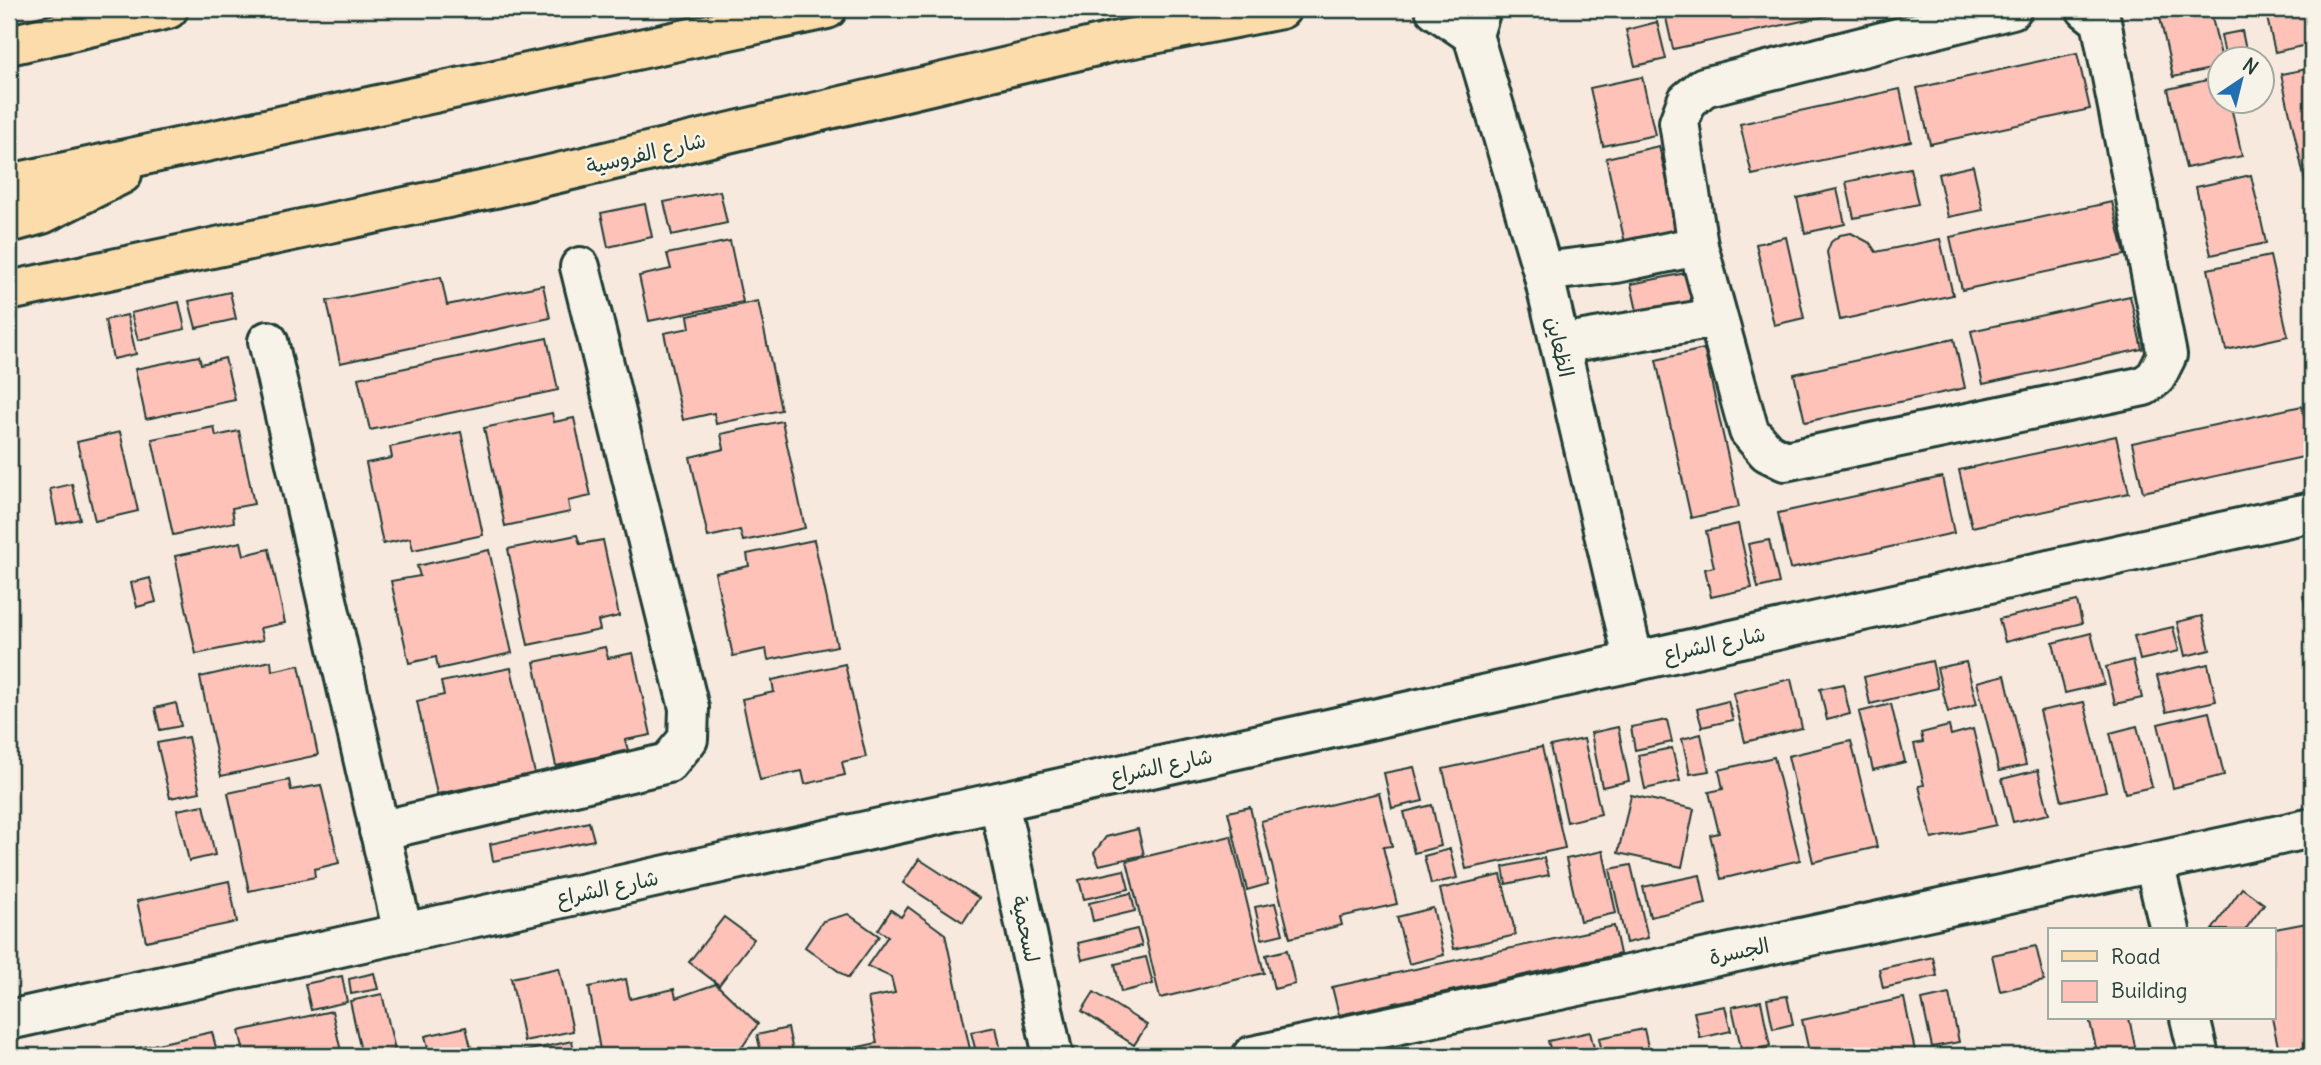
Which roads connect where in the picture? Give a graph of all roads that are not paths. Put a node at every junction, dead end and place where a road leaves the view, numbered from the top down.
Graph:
1 (168, 9) edge
2 (827, 9) edge
3 (1281, 9) edge
4 (1435, 9) edge
5 (2012, 9) edge
6 (2086, 9) edge
7 (1477, 22) edge
8 (9, 45) edge
9 (171, 149) junction
10 (9, 184) edge
11 (9, 223) edge
12 (1698, 246) junction
13 (580, 267) dead end
14 (1543, 272) junction
15 (9, 291) edge
16 (1715, 318) junction
17 (268, 341) dead end
18 (1560, 344) junction
19 (2312, 512) edge
20 (1634, 662) junction
21 (999, 802) junction
22 (2312, 828) edge
23 (379, 831) junction
24 (2154, 863) junction
25 (2169, 928) edge
26 (403, 933) junction
27 (9, 1020) edge
28 (2190, 1020) edge
29 (1327, 1048) edge
30 (1053, 1056) edge
31 (1252, 1056) edge
32 (2199, 1056) edge

1 - 8 main road
2 - 9 main road
3 - 15 main road, شارع الفروسية
4 - 7 street, الظعاين
5 - 12 street
6 - 16 street
7 - 14 street, الظعاين
9 - 10 main road
9 - 11 main road
12 - 14 street
12 - 16 street
13 - 23 street
14 - 18 street, الظعاين
16 - 18 street
17 - 23 street
18 - 20 street, الظعاين
19 - 20 street, شارع الشراع
20 - 21 street, شارع الشراع
21 - 26 street, شارع الشراع
21 - 30 street, لسحمية
22 - 24 street, الجسرة
23 - 26 street
24 - 25 street
24 - 29 street, الجسرة
26 - 27 street, شارع الشراع
28 - 32 street
29 - 31 street, الجسرة

